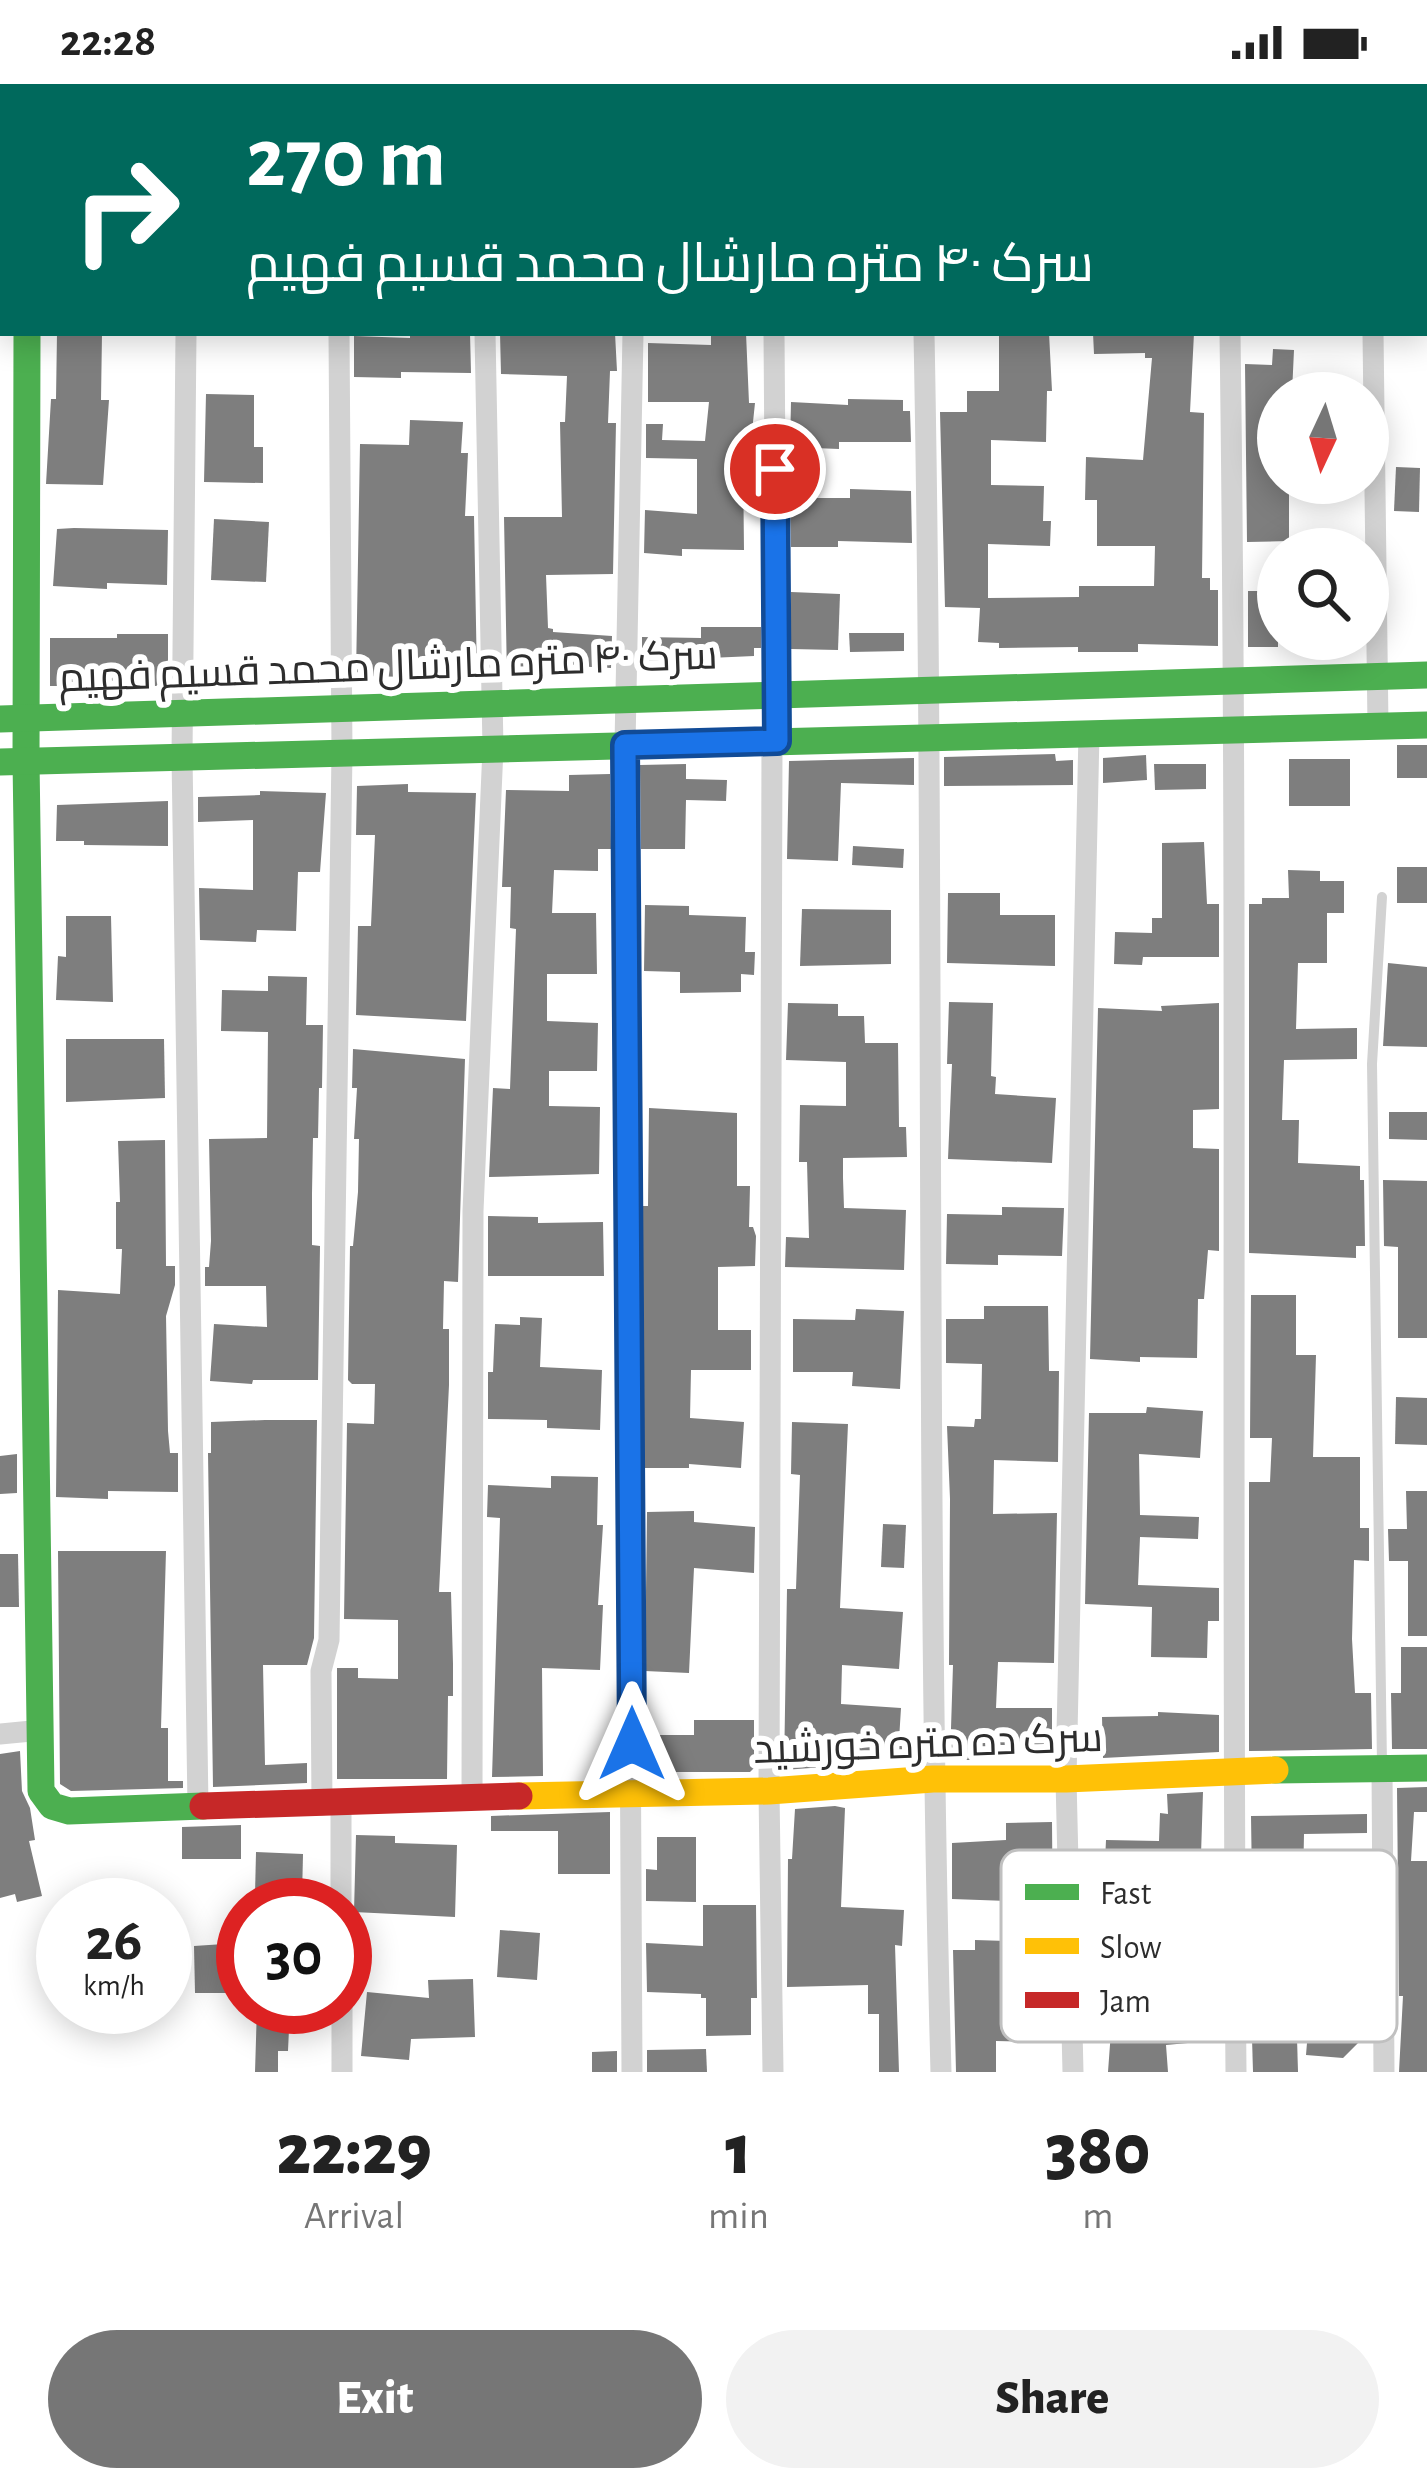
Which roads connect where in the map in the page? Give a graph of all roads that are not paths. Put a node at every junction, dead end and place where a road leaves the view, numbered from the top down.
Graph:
1 (27, 336) edge
2 (186, 336) edge
3 (339, 336) edge
4 (485, 336) edge
5 (633, 336) edge
6 (773, 336) edge
7 (924, 336) edge
8 (1230, 336) edge
9 (1373, 336) edge
10 (1427, 674) edge
11 (1377, 676) junction
12 (1234, 681) junction
13 (931, 690) junction
14 (777, 695) junction
15 (626, 700) junction
16 (492, 704) junction
17 (342, 709) junction
18 (182, 714) junction
19 (13, 719) edge
20 (1427, 725) edge
21 (1378, 726) junction
22 (1236, 730) junction
23 (1089, 733) junction
24 (932, 737) junction
25 (774, 741) junction
26 (625, 745) junction
27 (493, 748) junction
28 (342, 752) junction
29 (182, 756) junction
30 (13, 761) edge
31 (1382, 897) dead end
32 (42, 1730) junction
33 (0, 1734) edge
34 (1382, 1768) junction
35 (1427, 1768) edge
36 (1234, 1771) junction
37 (932, 1779) junction
38 (1066, 1779) junction
39 (769, 1791) junction
40 (633, 1792) junction
41 (472, 1797) junction
42 (332, 1804) junction
43 (198, 1807) junction
44 (1068, 1850) edge
45 (1235, 1850) edge
46 (1383, 1850) edge
47 (339, 1878) edge
48 (341, 2034) edge
49 (1072, 2042) edge
50 (1236, 2042) edge
51 (1384, 2042) edge
52 (342, 2072) edge
53 (632, 2072) edge
54 (773, 2072) edge
55 (940, 2072) edge
56 (1073, 2072) edge
57 (1236, 2072) edge
58 (1384, 2072) edge

1 - 19 street
2 - 18 street
3 - 17 street
4 - 16 street
5 - 15 street
6 - 14 street
7 - 13 street
8 - 12 street
9 - 11 street
10 - 11 street, سرک ۴۰ متره مارشال محمد قسیم فهیم
11 - 12 street, سرک ۴۰ متره مارشال محمد قسیم فهیم
11 - 21 street
12 - 13 street, سرک ۴۰ متره مارشال محمد قسیم فهیم
12 - 22 street
13 - 14 street, سرک ۴۰ متره مارشال محمد قسیم فهیم
13 - 24 street
14 - 15 street, سرک ۴۰ متره مارشال محمد قسیم فهیم
14 - 25 street
15 - 16 street, سرک ۴۰ متره مارشال محمد قسیم فهیم
15 - 26 street
16 - 17 street, سرک ۴۰ متره مارشال محمد قسیم فهیم
16 - 27 street
17 - 18 street, سرک ۴۰ متره مارشال محمد قسیم فهیم
17 - 28 street
18 - 19 street, سرک ۴۰ متره مارشال محمد قسیم فهیم
18 - 29 street
19 - 30 street
20 - 21 street, سرک ۴۰ متره مارشال محمد قسیم فهیم
21 - 22 street, سرک ۴۰ متره مارشال محمد قسیم فهیم
22 - 23 street, سرک ۴۰ متره مارشال محمد قسیم فهیم
22 - 36 street
23 - 24 street, سرک ۴۰ متره مارشال محمد قسیم فهیم
23 - 38 street
24 - 25 street, سرک ۴۰ متره مارشال محمد قسیم فهیم
24 - 37 street
25 - 26 street, سرک ۴۰ متره مارشال محمد قسیم فهیم
25 - 39 street
26 - 27 street, سرک ۴۰ متره مارشال محمد قسیم فهیم
26 - 40 street
27 - 28 street, سرک ۴۰ متره مارشال محمد قسیم فهیم
27 - 41 street
28 - 29 street, سرک ۴۰ متره مارشال محمد قسیم فهیم
28 - 42 street
29 - 30 street, سرک ۴۰ متره مارشال محمد قسیم فهیم
29 - 43 street
30 - 32 street
31 - 34 lane
32 - 33 street
32 - 43 street, سرک ده متره خورشید
34 - 35 street, سرک ده متره خورشید
34 - 36 street, سرک ده متره خورشید
34 - 46 street
36 - 38 street, سرک ده متره خورشید
36 - 45 street
37 - 38 street, سرک ده متره خورشید
37 - 39 street, سرک ده متره خورشید
37 - 55 street
38 - 44 street
39 - 40 street, سرک ده متره خورشید
39 - 54 street
40 - 41 street, سرک ده متره خورشید
40 - 53 street
41 - 42 street, سرک ده متره خورشید
42 - 43 street, سرک ده متره خورشید
42 - 47 street
48 - 52 street
49 - 56 street
50 - 57 street
51 - 58 street

